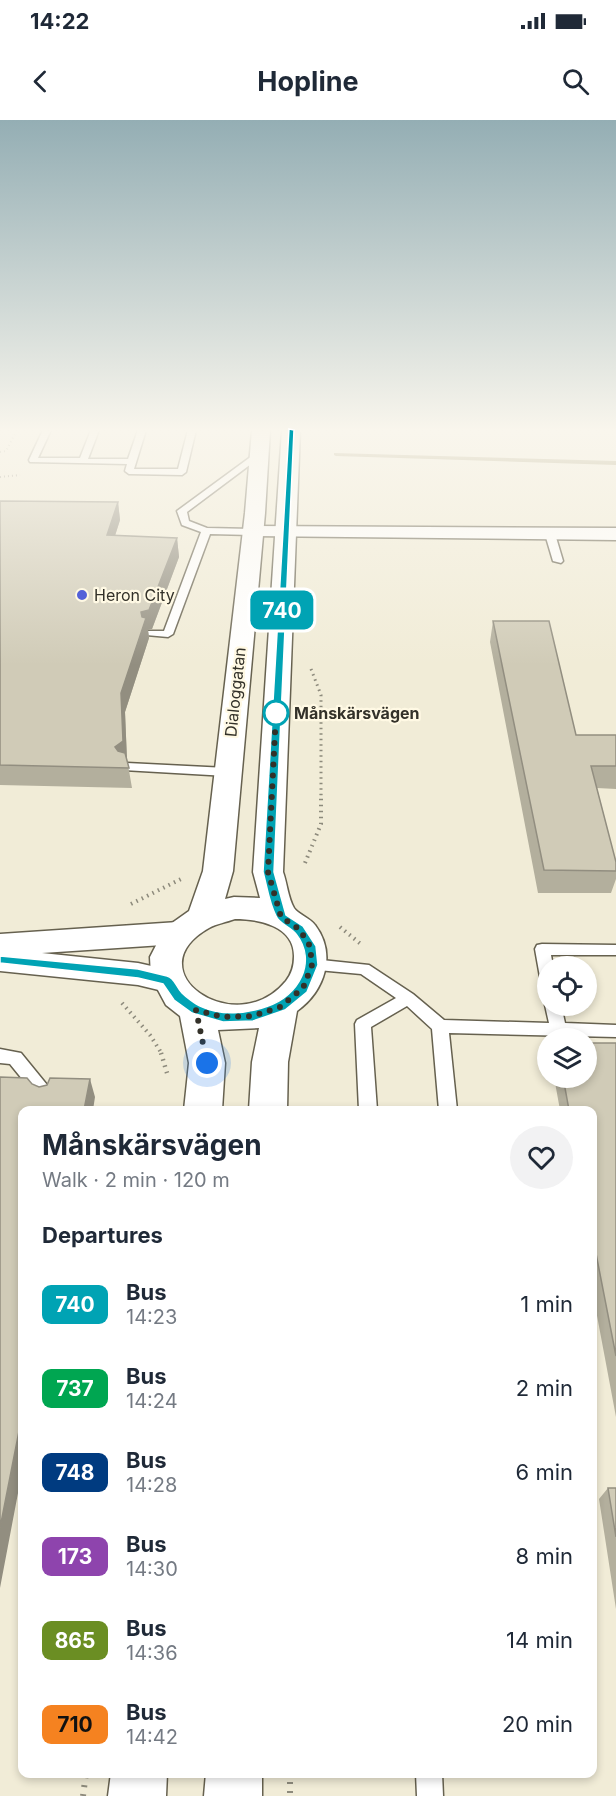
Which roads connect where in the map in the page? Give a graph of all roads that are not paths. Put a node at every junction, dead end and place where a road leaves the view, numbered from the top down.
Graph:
1 (186, 508) edge
2 (255, 508) edge
3 (287, 508) edge
4 (206, 531) junction
5 (252, 532) junction
6 (286, 532) junction
7 (550, 534) junction
8 (616, 534) edge
9 (558, 561) dead end
10 (150, 633) edge
11 (127, 767) edge
12 (227, 772) junction
13 (281, 917) junction
14 (190, 925) junction
15 (0, 945) edge
16 (616, 950) edge
17 (544, 956) edge
18 (0, 960) edge
19 (312, 965) junction
20 (167, 980) junction
21 (408, 998) junction
22 (280, 1007) junction
23 (196, 1010) junction
24 (440, 1026) junction
25 (537, 1029) edge
26 (597, 1031) edge
27 (616, 1031) edge
28 (0, 1056) edge
29 (46, 1096) edge
30 (202, 1106) edge
31 (268, 1106) edge
32 (368, 1106) edge
33 (448, 1106) edge
34 (139, 1778) edge
35 (234, 1778) edge
36 (429, 1778) edge
37 (137, 1796) edge
38 (233, 1796) edge
39 (430, 1796) edge

1 - 4 lane
2 - 5 street, Dialoggatan
3 - 6 street
4 - 5 lane
4 - 10 lane
5 - 6 street
5 - 12 street, Dialoggatan
6 - 7 street
6 - 13 street
7 - 8 street
7 - 9 lane
11 - 12 lane
12 - 14 street, Dialoggatan
13 - 14 street
13 - 19 street
14 - 15 street
14 - 20 street
16 - 17 lane
18 - 20 street
19 - 21 lane
19 - 22 street
20 - 23 street
21 - 24 lane
21 - 32 lane
22 - 23 street
22 - 31 street
23 - 30 street
24 - 25 lane
24 - 33 lane
26 - 27 lane
28 - 29 lane
34 - 37 street
35 - 38 street
36 - 39 lane

